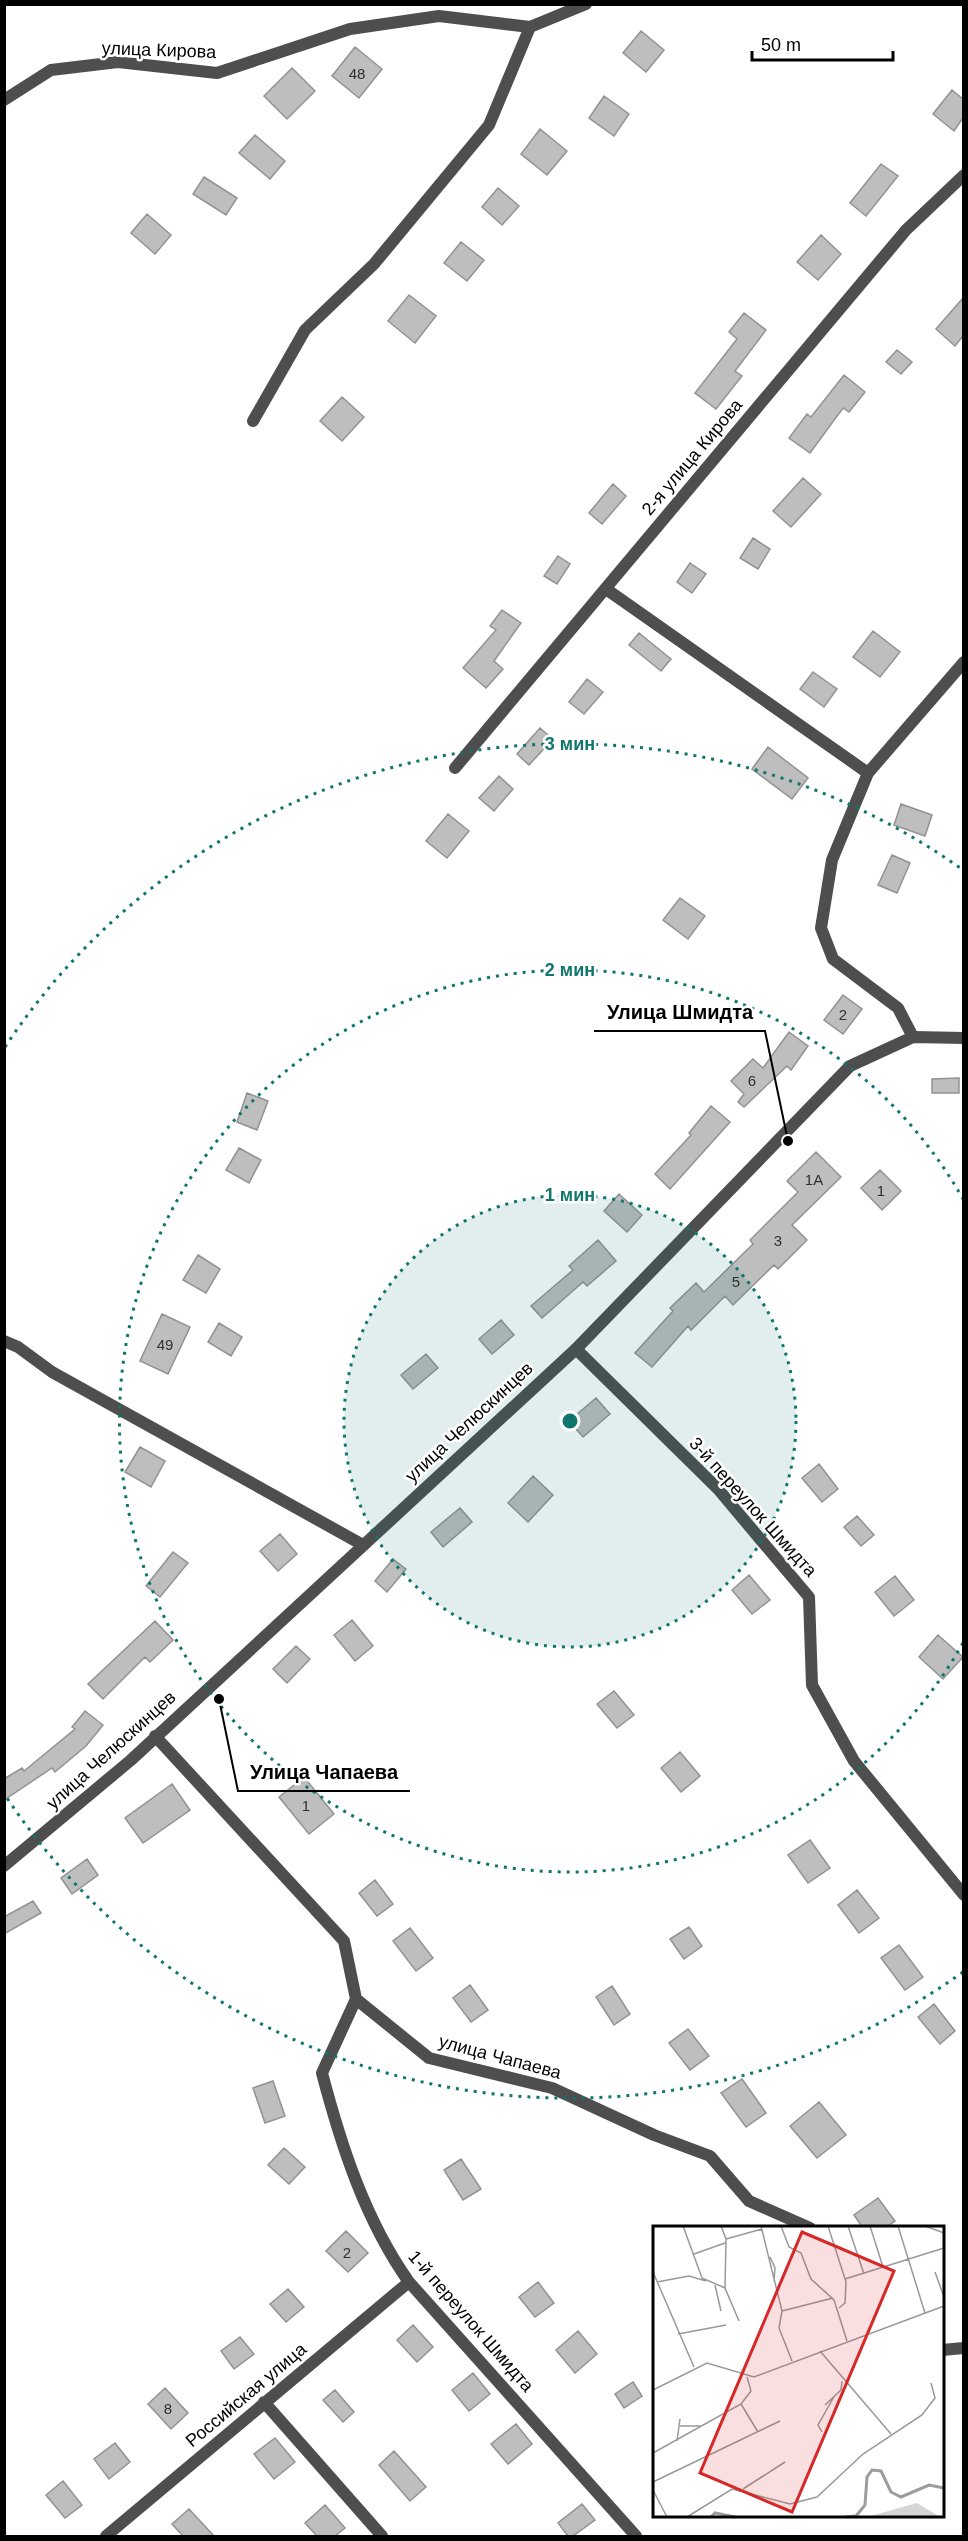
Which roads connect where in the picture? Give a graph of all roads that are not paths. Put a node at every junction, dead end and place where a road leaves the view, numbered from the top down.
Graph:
1 (586, 4) edge
2 (530, 27) junction
3 (4, 100) edge
4 (963, 175) edge
5 (253, 421) dead end
6 (606, 589) junction
7 (963, 662) edge
8 (455, 768) dead end
9 (868, 773) junction
10 (914, 1037) junction
11 (963, 1038) edge
12 (4, 1341) edge
13 (576, 1348) junction
14 (363, 1545) junction
15 (155, 1736) junction
16 (4, 1866) edge
17 (963, 1895) edge
18 (356, 2000) junction
19 (805, 2226) edge
20 (409, 2282) junction
21 (963, 2348) edge
22 (944, 2350) edge
23 (264, 2402) junction
24 (112, 2534) edge
25 (382, 2536) edge
26 (636, 2536) edge

1 - 2 street, улица Кирова
2 - 3 street, улица Кирова
2 - 5 street
4 - 6 street, 2-я улица Кирова
6 - 8 street, 2-я улица Кирова
6 - 9 street
7 - 9 street
9 - 10 street
10 - 11 street, улица Челюскинцев
10 - 13 street, улица Челюскинцев
12 - 14 street
13 - 14 street, улица Челюскинцев
13 - 17 street, 3-й переулок Шмидта
14 - 15 street, улица Челюскинцев
15 - 16 street, улица Челюскинцев
15 - 18 street
18 - 19 street, улица Чапаева
18 - 20 street, 1-й переулок Шмидта
20 - 23 street, Российская улица
20 - 26 street, 1-й переулок Шмидта
21 - 22 street
23 - 24 street, Российская улица
23 - 25 street

